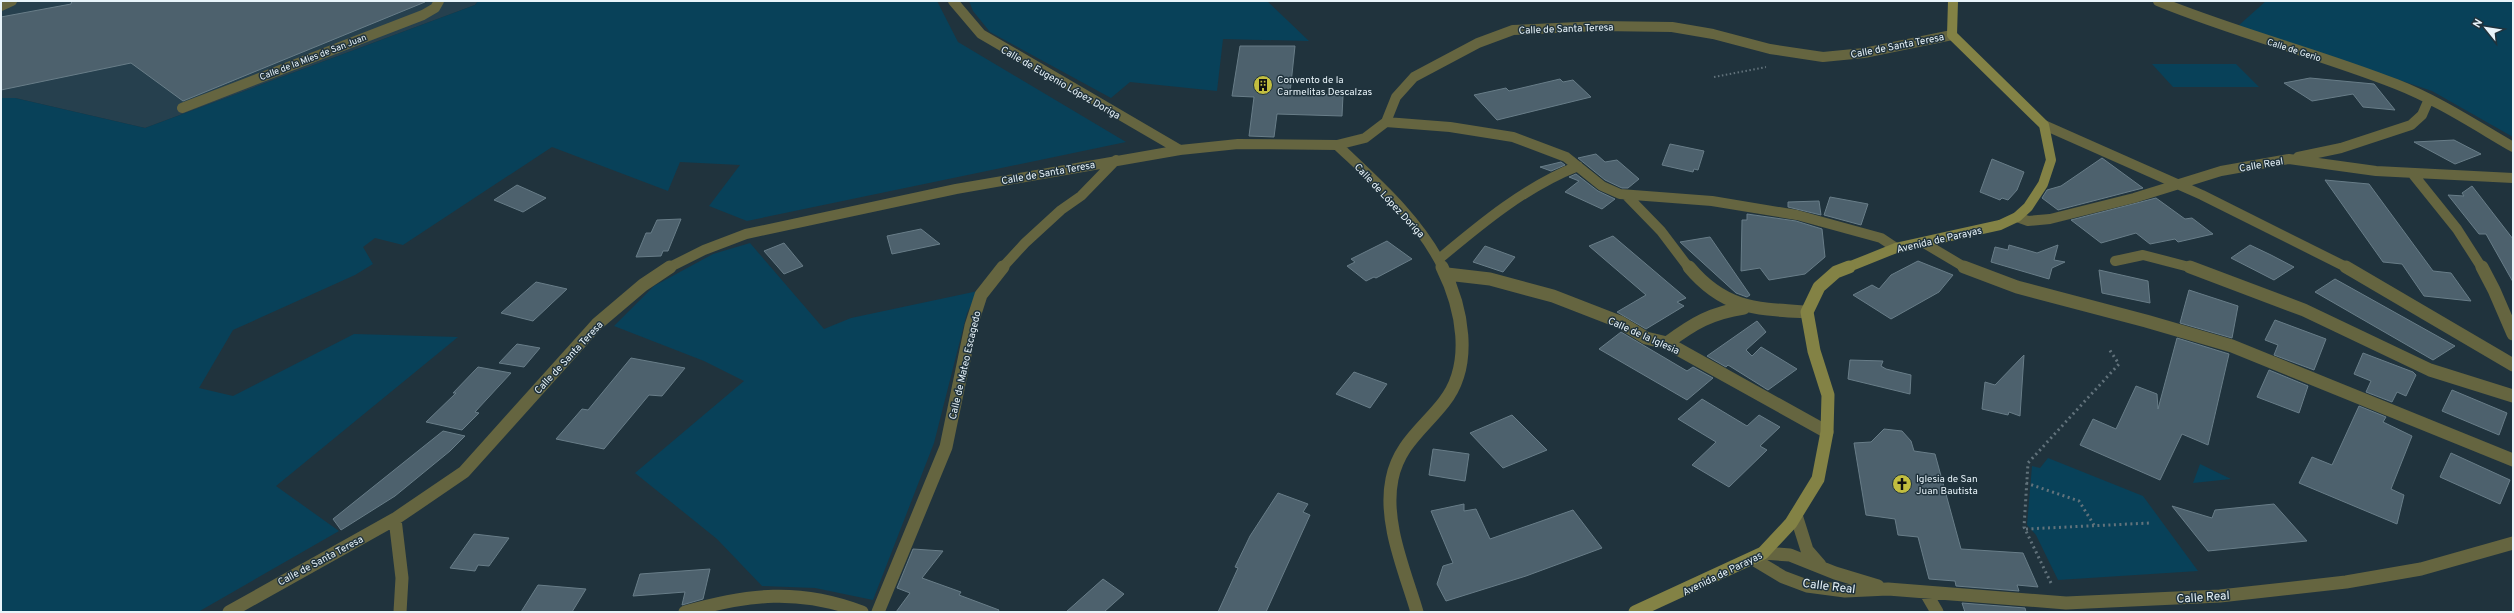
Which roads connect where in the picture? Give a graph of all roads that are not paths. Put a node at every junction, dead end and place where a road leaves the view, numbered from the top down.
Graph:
1 (12, 1) edge
2 (439, 1) edge
3 (953, 1) edge
4 (1953, 1) edge
5 (2158, 1) edge
6 (1, 6) edge
7 (1952, 34) junction
8 (2429, 100) junction
9 (182, 108) dead end
10 (1386, 122) junction
11 (2044, 125) junction
12 (1337, 145) junction
13 (2513, 147) edge
14 (1180, 150) junction
15 (2289, 159) junction
16 (1116, 160) junction
17 (1578, 166) junction
18 (2412, 173) junction
19 (2513, 178) edge
20 (2180, 183) junction
21 (1626, 195) junction
22 (2016, 217) junction
23 (1924, 243) junction
24 (1896, 248) junction
25 (1439, 259) junction
26 (2115, 261) dead end
27 (1447, 274) junction
28 (1748, 307) junction
29 (1807, 312) junction
30 (2513, 334) edge
31 (1667, 343) junction
32 (2513, 365) edge
33 (2513, 396) edge
34 (1827, 432) junction
35 (2513, 460) edge
36 (1796, 515) junction
37 (395, 519) junction
38 (2513, 543) edge
39 (1758, 556) junction
40 (1821, 566) junction
41 (1888, 589) junction
42 (1926, 593) junction
43 (229, 612) edge
44 (400, 612) edge
45 (685, 612) edge
46 (862, 612) edge
47 (878, 612) edge
48 (1417, 612) edge
49 (1634, 612) edge
50 (1937, 612) edge

1 - 6 street
2 - 9 street, Calle de la Mies de San Juan
3 - 14 street, Calle de Eugenio López Doriga
4 - 7 street
5 - 8 street, Calle de Gerio
7 - 10 street, Calle de Santa Teresa
7 - 11 street
8 - 13 street, Calle de Gerio
8 - 15 street
10 - 12 street, Calle de Santa Teresa
10 - 17 street
11 - 20 street
11 - 22 street, Avenida de Parayas
12 - 14 street, Calle de Santa Teresa
12 - 25 street, Calle de López Doriga
14 - 16 street, Calle de Santa Teresa
15 - 18 street, Calle Real
15 - 20 street, Calle Real
16 - 37 street, Calle de Santa Teresa
16 - 47 street, Calle de Mateo Escagedo
17 - 21 street
17 - 25 street
18 - 19 street, Calle Real
18 - 30 street
20 - 22 street, Calle Real
20 - 32 street
21 - 24 street
21 - 28 street
22 - 23 street, Avenida de Parayas
23 - 24 street, Avenida de Parayas
23 - 35 street
24 - 29 street, Avenida de Parayas
25 - 27 street, Calle de López Doriga
26 - 33 street
27 - 31 street, Calle de la Iglesia
27 - 48 street, Calle de López Doriga
28 - 29 street
28 - 31 street
29 - 34 street, Avenida de Parayas
31 - 34 street, Calle de la Iglesia
34 - 36 street, Avenida de Parayas
36 - 39 street, Avenida de Parayas
36 - 40 street
37 - 43 street, Calle de Santa Teresa
37 - 44 street
38 - 42 street, Calle Real
39 - 40 street, Calle Real
39 - 41 street, Calle Real
39 - 49 street, Avenida de Parayas
40 - 41 street, Calle Real
41 - 42 street, Calle Real
42 - 50 street
45 - 46 street

